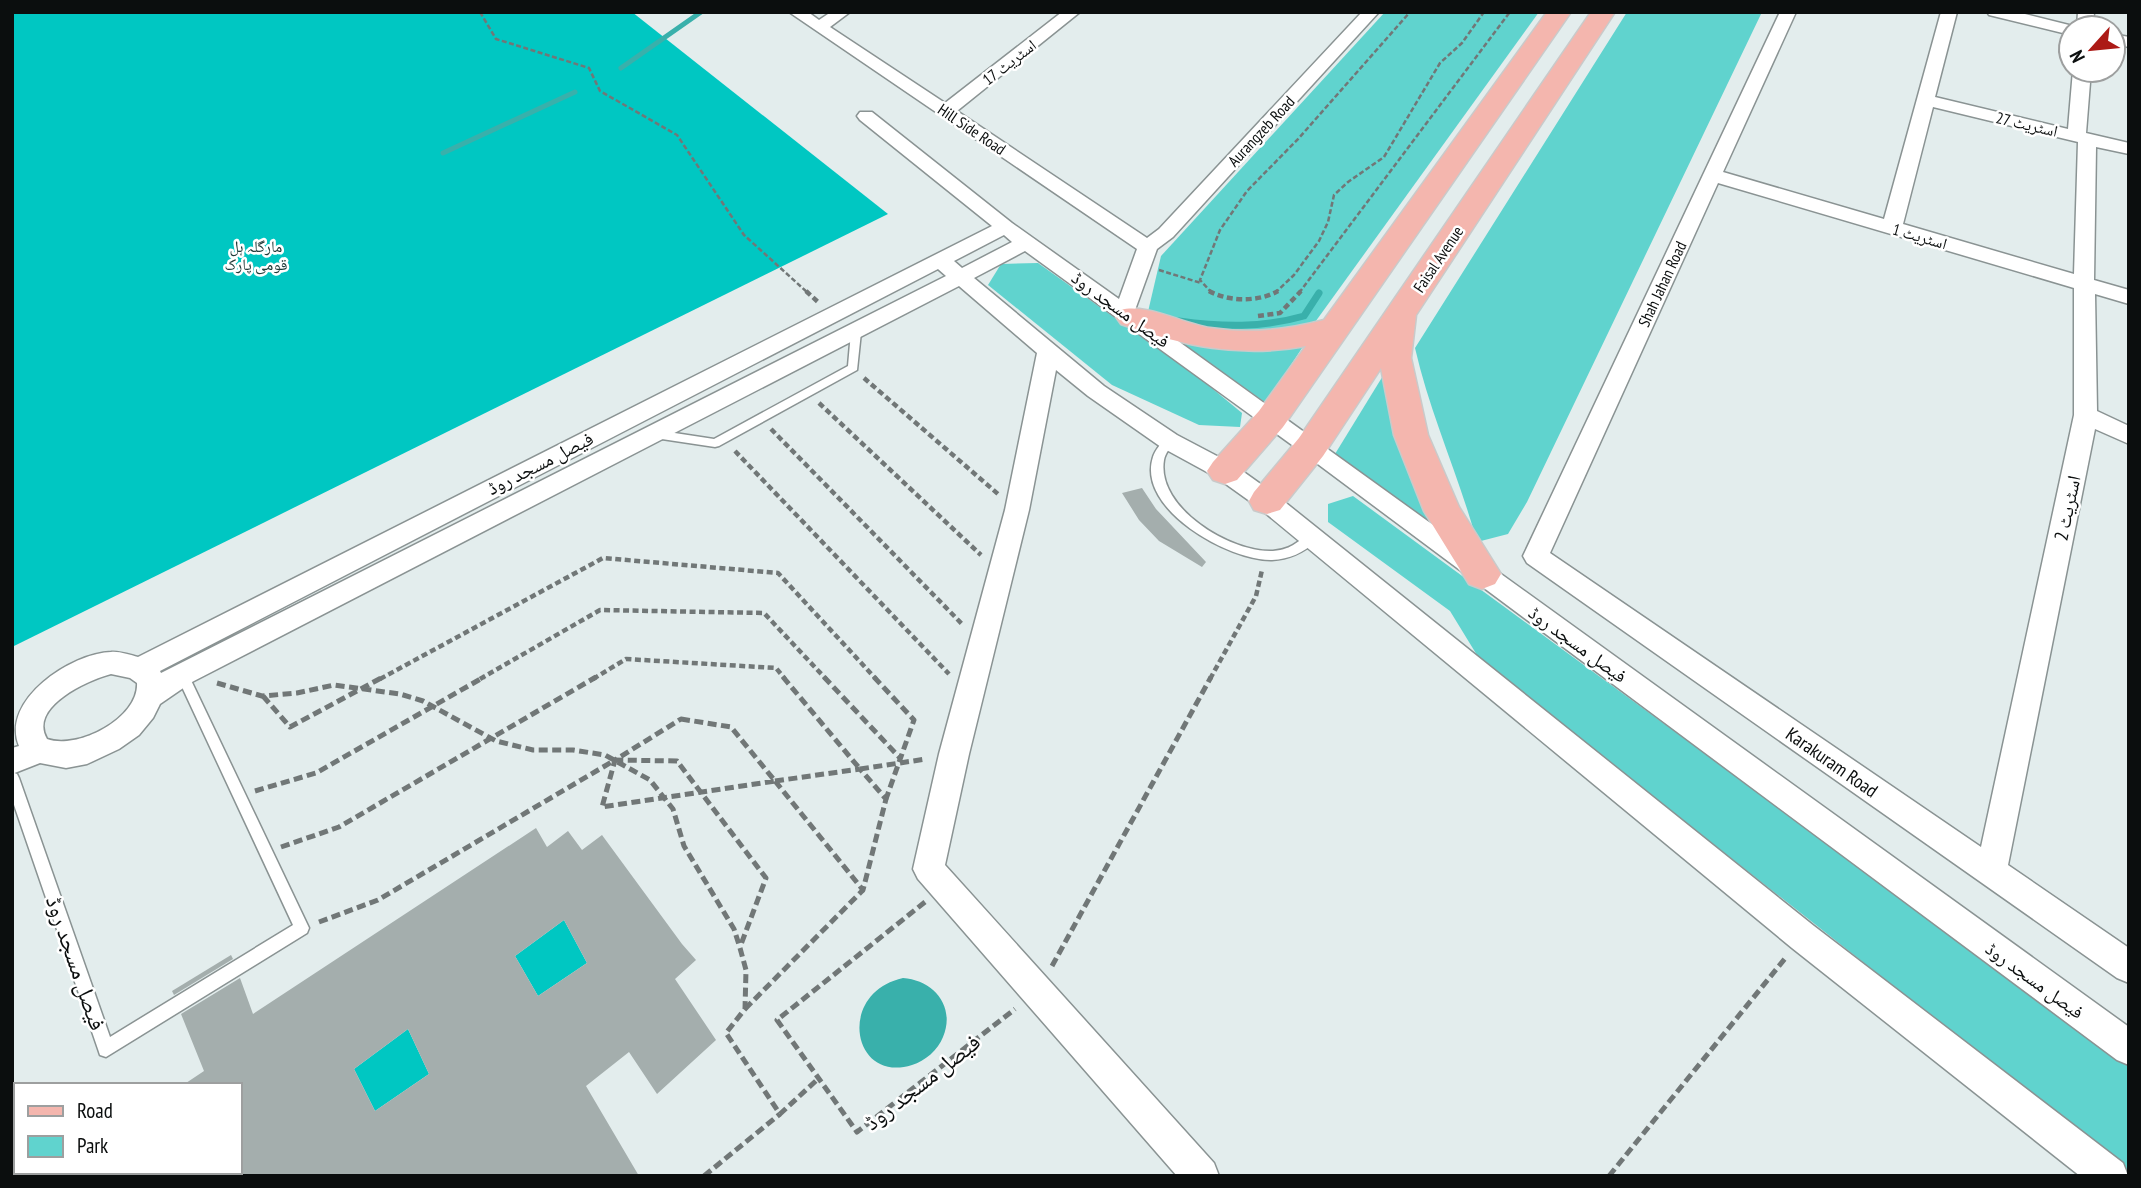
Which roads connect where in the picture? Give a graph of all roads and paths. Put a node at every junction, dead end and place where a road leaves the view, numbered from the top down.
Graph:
1 (480, 12) edge
2 (797, 12) edge
3 (842, 12) edge
4 (1072, 12) edge
5 (1371, 12) edge
6 (1410, 12) edge
7 (1484, 12) edge
8 (1510, 12) edge
9 (1559, 12) edge
10 (1603, 12) edge
11 (1788, 12) edge
12 (1949, 12) edge
13 (1996, 12) edge
14 (819, 27) junction
15 (2057, 27) edge
16 (2082, 84) edge
17 (1926, 100) junction
18 (945, 111) junction
19 (866, 116) dead end
20 (2082, 137) junction
21 (2129, 149) edge
22 (1712, 176) junction
23 (1892, 228) junction
24 (1016, 234) junction
25 (1146, 255) junction
26 (950, 268) junction
27 (1202, 284) junction
28 (2084, 284) junction
29 (2129, 297) edge
30 (831, 314) junction
31 (1128, 314) junction
32 (1401, 314) junction
33 (1253, 317) dead end
34 (1338, 327) junction
35 (856, 332) junction
36 (1049, 351) junction
37 (853, 368) junction
38 (808, 393) junction
39 (2086, 415) junction
40 (760, 418) junction
41 (1271, 419) junction
42 (655, 434) junction
43 (2129, 436) edge
44 (723, 438) junction
45 (1169, 441) junction
46 (1311, 447) junction
47 (1225, 471) junction
48 (1266, 501) junction
49 (1017, 510) junction
50 (1312, 538) junction
51 (1266, 556) junction
52 (1536, 556) joint
53 (1001, 574) junction
54 (1482, 574) junction
55 (982, 645) junction
56 (141, 668) junction
57 (183, 674) junction
58 (361, 689) junction
59 (151, 695) junction
60 (262, 695) junction
61 (969, 695) junction
62 (433, 708) junction
63 (22, 719) edge
64 (490, 738) junction
65 (39, 751) junction
66 (928, 758) dead end
67 (615, 760) junction
68 (12, 761) edge
69 (900, 761) junction
70 (860, 768) junction
71 (12, 778) edge
72 (774, 781) junction
73 (701, 792) junction
74 (240, 796) junction
75 (664, 797) junction
76 (886, 799) junction
77 (266, 851) junction
78 (1991, 872) junction
79 (937, 877) junction
80 (863, 890) junction
81 (302, 928) junction
82 (1803, 937) junction
83 (740, 948) junction
84 (2129, 967) edge
85 (1038, 991) junction
86 (745, 1009) junction
87 (2129, 1048) edge
88 (819, 1078) junction
89 (780, 1114) junction
90 (704, 1176) edge
91 (1201, 1176) edge
92 (1609, 1176) edge
93 (2110, 1176) edge

1 - 30 path
2 - 14 street, Hill Side Road
3 - 14 street
4 - 18 street, اسٹریٹ 17
5 - 25 street, Aurangzeb Road
6 - 27 path
7 - 27 path
8 - 33 path
9 - 34 main road
10 - 32 main road, Faisal Avenue
11 - 22 street, Shah Jahan Road
12 - 17 street
13 - 15 street
14 - 18 street, Hill Side Road
16 - 20 street, اسٹریٹ 2
17 - 20 street, اسٹریٹ 27
17 - 23 street
18 - 25 street, Hill Side Road
19 - 24 street, فیصل مسجد روڈ
20 - 21 street, اسٹریٹ 27
20 - 28 street, اسٹریٹ 2
22 - 23 street, اسٹریٹ 1
22 - 52 street, Shah Jahan Road
23 - 28 street, اسٹریٹ 1
24 - 26 street, فیصل مسجد روڈ
24 - 31 street, فیصل مسجد روڈ
25 - 27 path
25 - 31 street
26 - 30 street, فیصل مسجد روڈ
26 - 35 street, فیصل مسجد روڈ
26 - 36 street
28 - 29 street, اسٹریٹ 1
28 - 39 street, اسٹریٹ 2
30 - 56 street, فیصل مسجد روڈ
31 - 34 main road
31 - 41 street, فیصل مسجد روڈ
32 - 46 main road, Faisal Avenue
32 - 54 main road
34 - 41 main road
35 - 37 lane
35 - 42 street, فیصل مسجد روڈ
36 - 45 street
36 - 49 street
37 - 38 lane
37 - 49 path
38 - 40 lane
38 - 53 path
39 - 43 street
39 - 78 street, اسٹریٹ 2
40 - 44 lane
40 - 55 path
41 - 46 street, فیصل مسجد روڈ
41 - 47 main road
42 - 44 lane
42 - 57 street, فیصل مسجد روڈ
44 - 61 path
45 - 47 street
45 - 51 lane
46 - 48 main road, Faisal Avenue
46 - 54 street, فیصل مسجد روڈ
47 - 48 street
48 - 50 street
49 - 53 street
50 - 51 lane
50 - 82 street
51 - 85 path
52 - 78 street, Karakuram Road
53 - 55 street
54 - 87 street, فیصل مسجد روڈ
55 - 61 street
56 - 59 street
56 - 63 street
57 - 59 street, فیصل مسجد روڈ
57 - 60 path
57 - 74 lane
58 - 60 path
58 - 60 path
58 - 62 path
58 - 69 path
59 - 65 street, فیصل مسجد روڈ
61 - 79 street
62 - 64 path
62 - 69 path
62 - 74 path
63 - 65 street
64 - 67 path
64 - 70 path
64 - 77 path
65 - 68 street, فیصل مسجد روڈ
66 - 69 path
67 - 72 path
67 - 73 path
67 - 75 path
67 - 75 path
67 - 81 path
69 - 70 path
69 - 76 path
70 - 72 path
70 - 76 path
71 - 81 lane, فیصل مسجد روڈ
72 - 73 path
72 - 80 path
73 - 75 path
73 - 83 path
74 - 77 lane
75 - 83 path
76 - 80 path
77 - 81 lane
78 - 84 street, Karakuram Road
79 - 85 street
79 - 88 path, فیصل مسجد روڈ
80 - 86 path
82 - 92 path
82 - 93 street
83 - 86 path
85 - 88 path, فیصل مسجد روڈ
85 - 91 street
86 - 89 path
88 - 89 path
89 - 90 path

